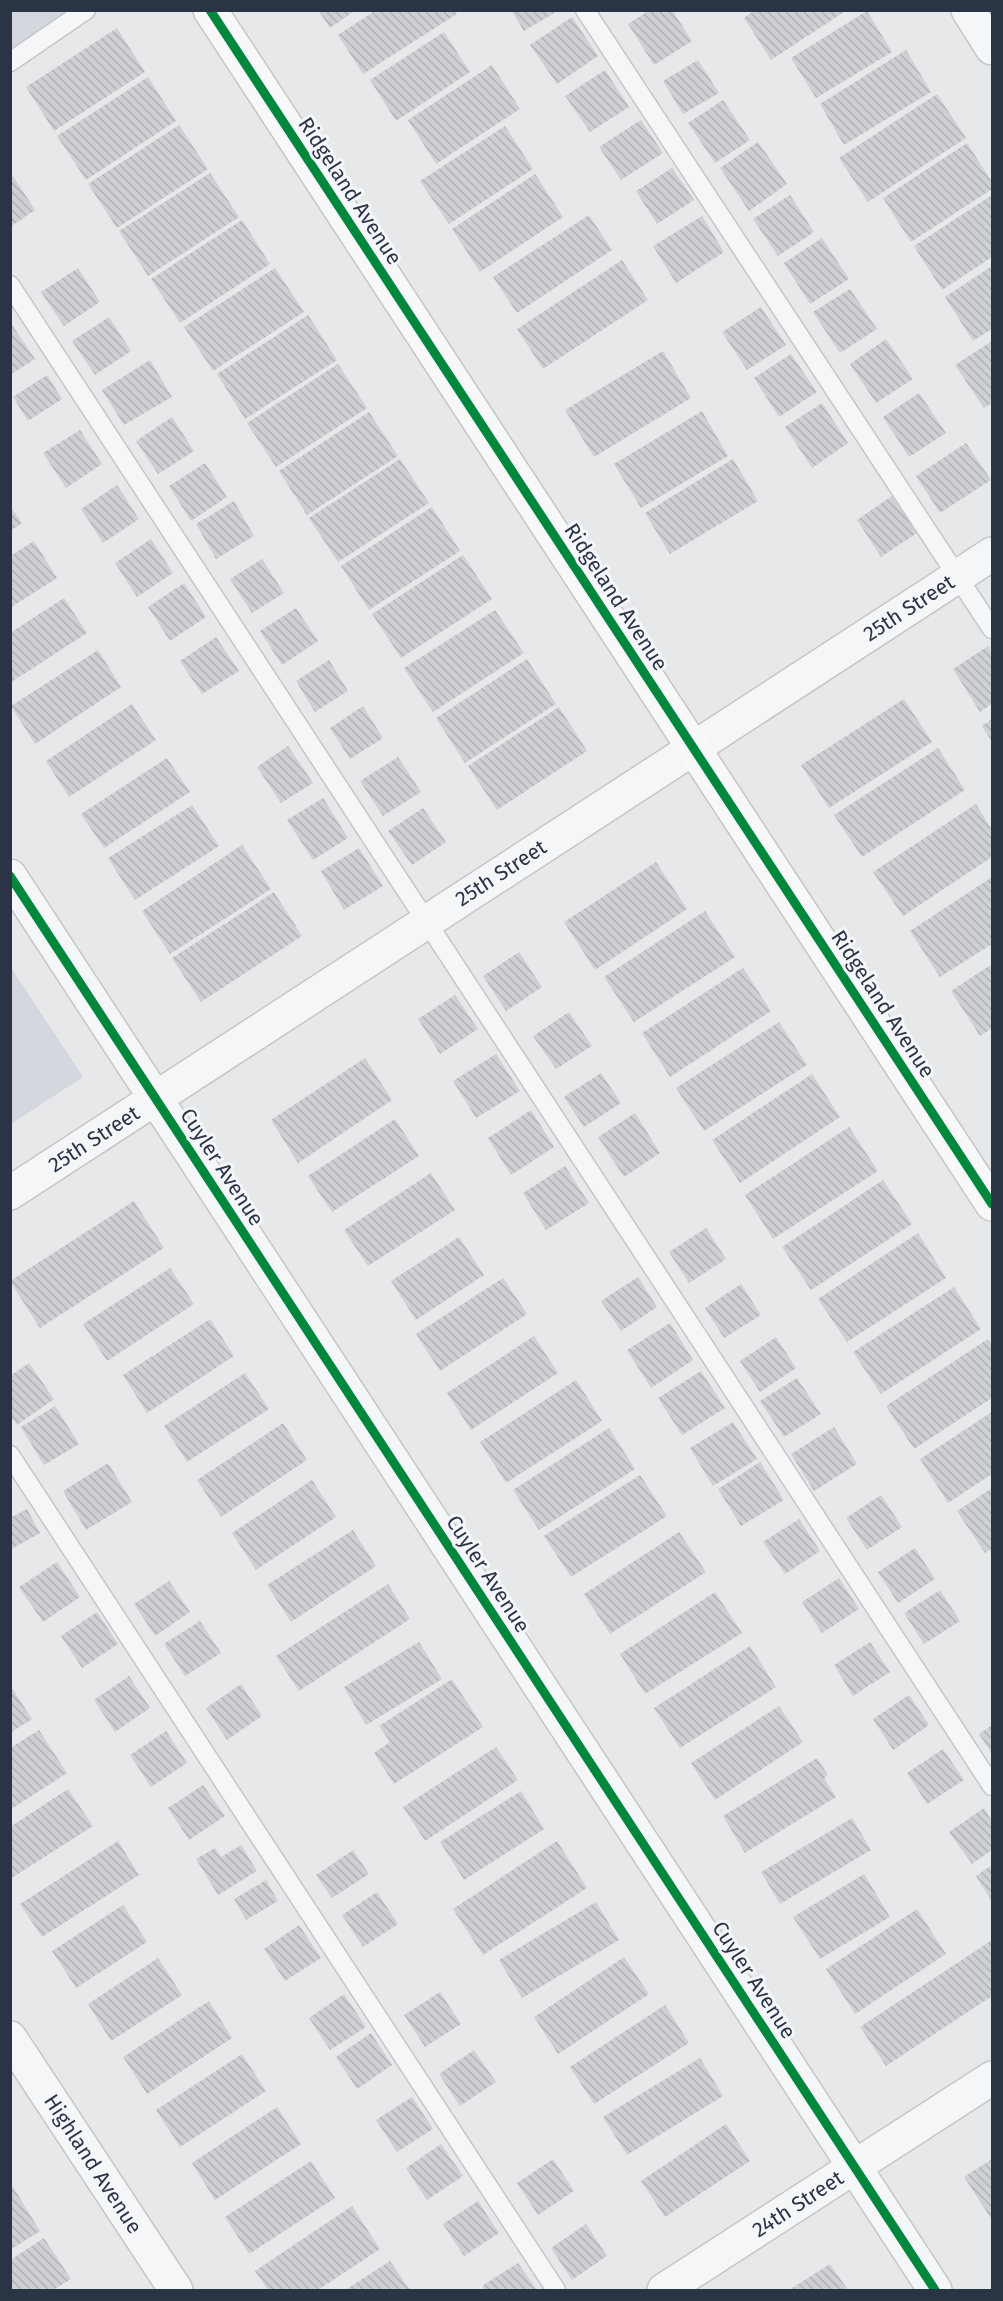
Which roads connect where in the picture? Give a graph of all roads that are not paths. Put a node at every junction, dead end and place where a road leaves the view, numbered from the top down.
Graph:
1 (86, 10) edge
2 (210, 10) edge
3 (585, 10) edge
4 (968, 10) edge
5 (993, 48) edge
6 (10, 62) edge
7 (10, 285) edge
8 (993, 554) edge
9 (958, 576) junction
10 (993, 629) edge
11 (693, 748) junction
12 (10, 876) edge
13 (427, 922) junction
14 (156, 1099) junction
15 (10, 1193) edge
16 (993, 1204) edge
17 (10, 1455) edge
18 (993, 1786) edge
19 (10, 2038) edge
20 (993, 2078) edge
21 (854, 2167) junction
22 (176, 2290) edge
23 (556, 2290) edge
24 (664, 2290) edge
25 (935, 2290) edge

1 - 6 lane
2 - 11 street, Ridgeland Avenue
3 - 9 lane
4 - 5 street
7 - 13 lane
8 - 9 street, 25th Street
9 - 10 lane
9 - 11 street, 25th Street
11 - 13 street, 25th Street
11 - 16 street, Ridgeland Avenue
12 - 14 street, Cuyler Avenue
13 - 14 street, 25th Street
13 - 18 lane
14 - 15 street, 25th Street
14 - 21 street, Cuyler Avenue
17 - 23 lane
19 - 22 street, Highland Avenue
20 - 21 street, 24th Street
21 - 24 street, 24th Street
21 - 25 street, Cuyler Avenue

